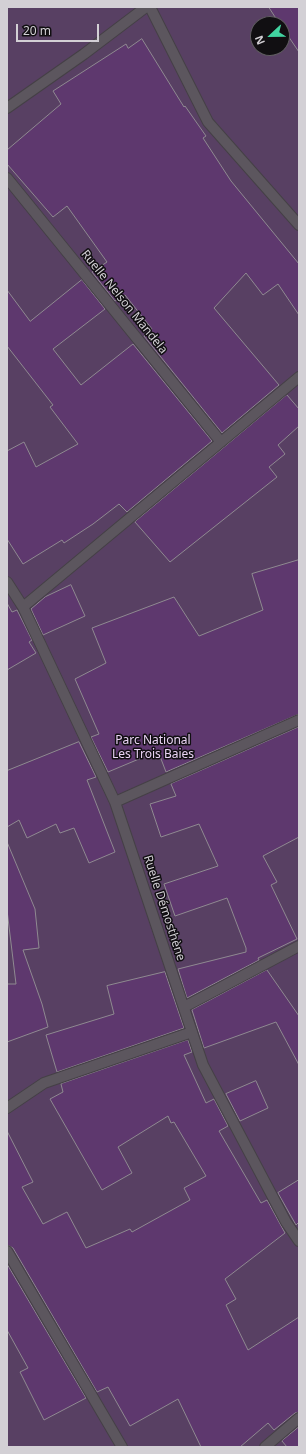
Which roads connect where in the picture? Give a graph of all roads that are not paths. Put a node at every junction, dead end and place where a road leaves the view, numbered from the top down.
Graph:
1 (146, 7) edge
2 (150, 7) edge
3 (7, 108) edge
4 (7, 178) edge
5 (299, 225) edge
6 (299, 377) edge
7 (221, 442) junction
8 (7, 582) edge
9 (23, 607) junction
10 (299, 720) edge
11 (115, 802) junction
12 (299, 946) edge
13 (184, 1006) junction
14 (192, 1032) junction
15 (7, 1108) edge
16 (299, 1241) edge
17 (7, 1251) edge
18 (299, 1418) edge
19 (122, 1447) edge
20 (265, 1447) edge

1 - 3 street
2 - 5 street
4 - 7 street, Ruelle Nelson Mandela
6 - 7 street
7 - 9 street
8 - 9 street, Ruelle Démosthène
9 - 11 street, Ruelle Démosthène
10 - 11 street
11 - 13 street, Ruelle Démosthène
12 - 13 street
13 - 14 street, Ruelle Démosthène
14 - 15 street
14 - 16 street, Ruelle Démosthène
17 - 19 street
18 - 20 street

